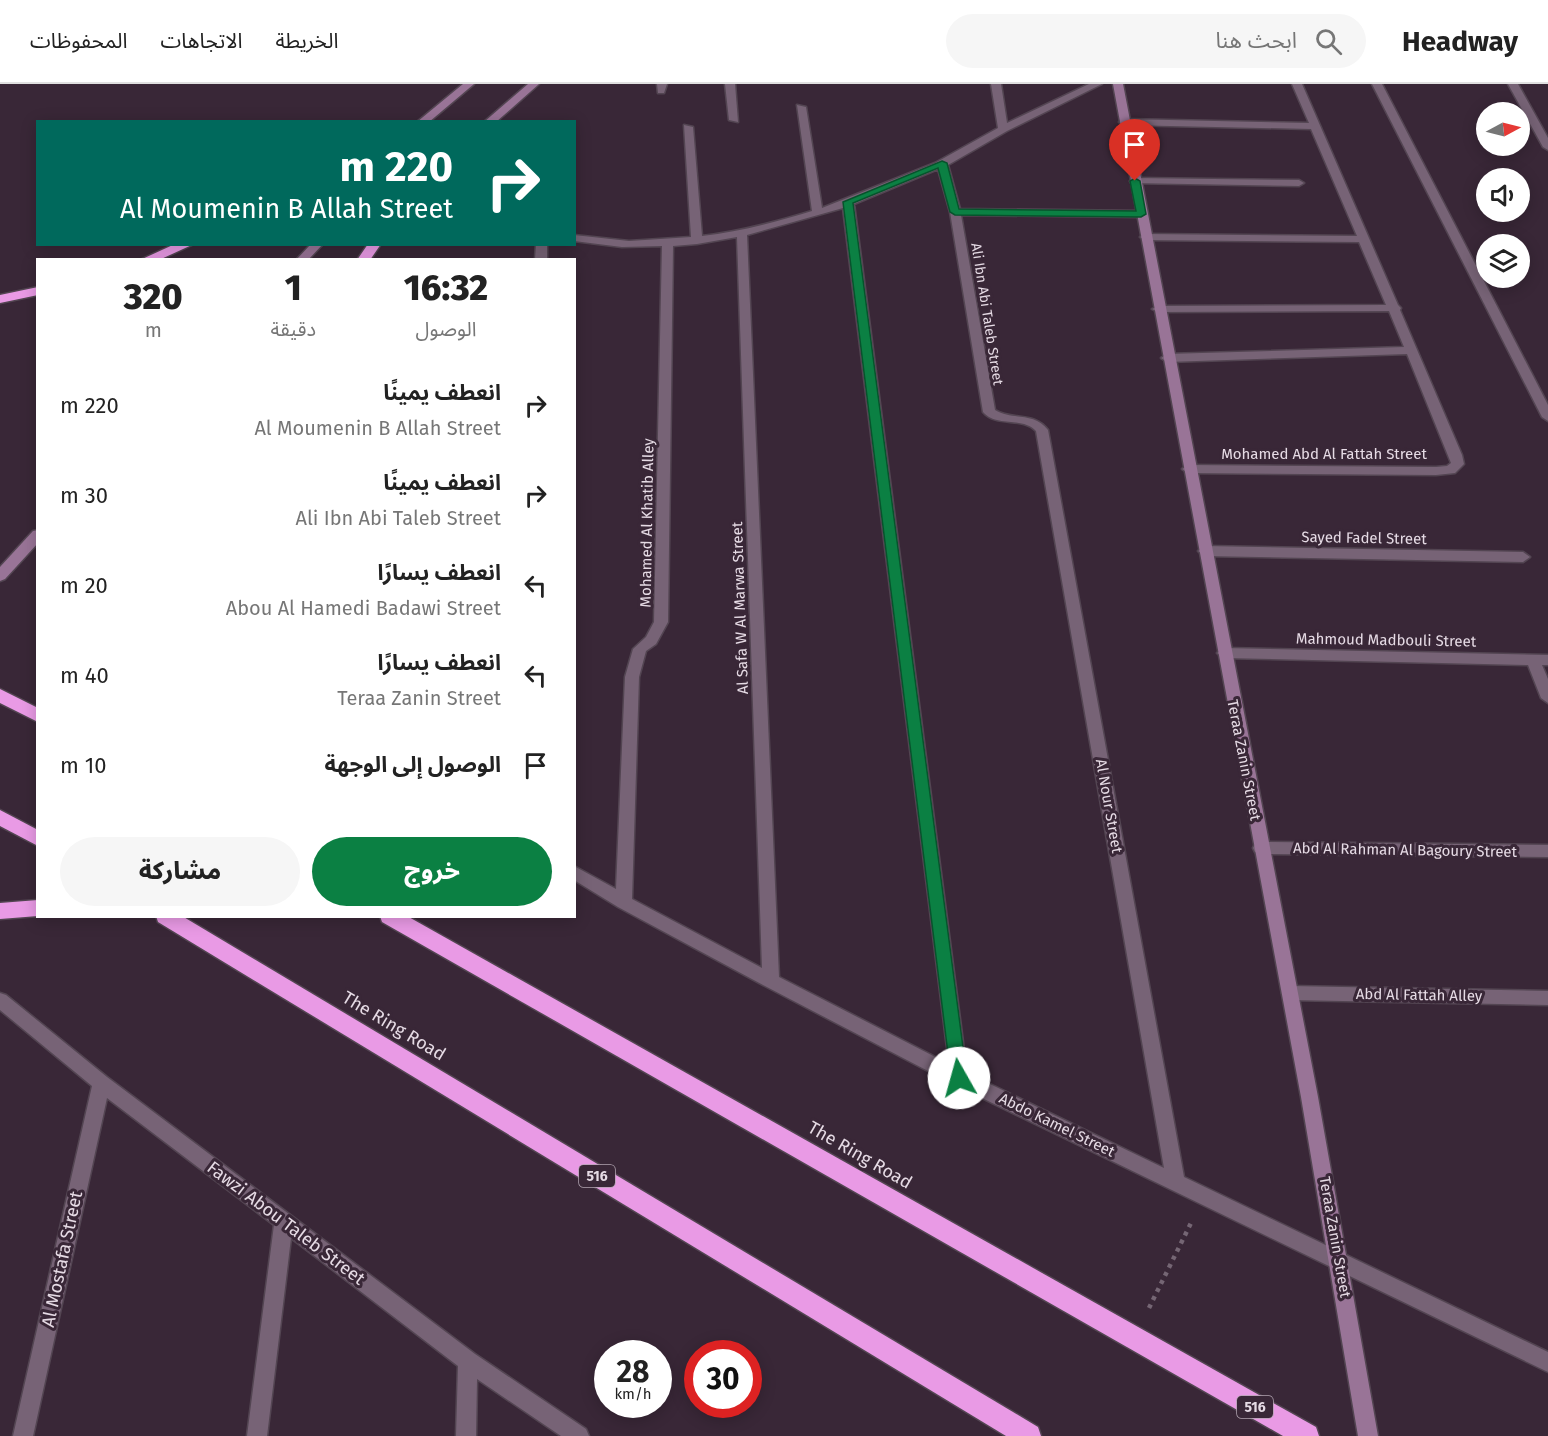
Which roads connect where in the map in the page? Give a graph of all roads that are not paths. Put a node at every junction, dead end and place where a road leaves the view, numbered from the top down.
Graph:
1 (469, 84) edge
2 (534, 84) edge
3 (730, 84) edge
4 (996, 84) edge
5 (1097, 84) edge
6 (1118, 84) edge
7 (1297, 84) edge
8 (1377, 84) edge
9 (1512, 84) edge
10 (801, 107) dead end
11 (424, 120) edge
12 (491, 120) edge
13 (734, 120) dead end
14 (1125, 122) junction
15 (1316, 126) junction
16 (688, 127) dead end
17 (1003, 129) junction
18 (1548, 147) edge
19 (942, 163) junction
20 (1135, 181) junction
21 (1299, 183) dead end
22 (848, 202) junction
23 (817, 212) junction
24 (955, 212) junction
25 (1141, 214) junction
26 (742, 234) junction
27 (1145, 237) junction
28 (576, 238) edge
29 (1365, 239) junction
30 (697, 241) junction
31 (668, 243) junction
32 (183, 246) edge
33 (316, 246) edge
34 (151, 258) edge
35 (303, 258) edge
36 (36, 291) edge
37 (0, 299) edge
38 (1395, 308) junction
39 (1158, 309) junction
40 (1412, 350) junction
41 (1167, 358) junction
42 (1548, 417) edge
43 (1042, 430) joint
44 (1188, 469) junction
45 (36, 536) edge
46 (1205, 552) junction
47 (1523, 557) dead end
48 (0, 576) edge
49 (1224, 653) junction
50 (1533, 659) junction
51 (1548, 660) edge
52 (0, 694) edge
53 (1548, 698) edge
54 (33, 713) edge
55 (0, 817) edge
56 (36, 838) edge
57 (1261, 848) junction
58 (1548, 851) edge
59 (576, 873) edge
60 (624, 902) junction
61 (36, 908) edge
62 (0, 911) edge
63 (168, 918) edge
64 (393, 918) edge
65 (771, 981) junction
66 (1290, 993) junction
67 (1548, 998) edge
68 (0, 1000) edge
69 (959, 1078) junction
70 (101, 1083) junction
71 (1176, 1182) junction
72 (284, 1222) junction
73 (1340, 1261) junction
74 (468, 1361) junction
75 (1548, 1362) edge
76 (23, 1436) edge
77 (257, 1436) edge
78 (466, 1436) edge
79 (579, 1436) edge
80 (1029, 1436) edge
81 (1307, 1436) edge
82 (1368, 1436) edge

1 - 11 street
2 - 12 street
3 - 13 street
4 - 17 street
5 - 17 street
6 - 14 street, Teraa Zanin Street
7 - 15 street
8 - 42 street
9 - 18 street
10 - 23 street
14 - 15 street
14 - 20 street, Teraa Zanin Street
15 - 29 street
16 - 30 street
17 - 19 street
19 - 22 street
19 - 24 street, Ali Ibn Abi Taleb Street
20 - 21 street
20 - 25 street, Teraa Zanin Street
22 - 23 street
22 - 69 street
23 - 26 street
24 - 25 street
24 - 43 street, Ali Ibn Abi Taleb Street
25 - 27 street, Teraa Zanin Street
26 - 30 street
26 - 65 street, Al Safa W Al Marwa Street
27 - 29 street
27 - 39 street, Teraa Zanin Street
28 - 31 street
29 - 38 street
30 - 31 street
31 - 60 street, Mohamed Al Khatib Alley
32 - 34 highway
33 - 35 street
36 - 37 highway
38 - 39 street
38 - 40 street
39 - 41 street, Teraa Zanin Street
40 - 41 street
40 - 44 street, Mohamed Abd Al Fattah Street
41 - 44 street, Teraa Zanin Street
43 - 71 street, Al Nour Street
44 - 46 street, Teraa Zanin Street
45 - 48 street
46 - 47 street, Sayed Fadel Street
46 - 49 street, Teraa Zanin Street
49 - 50 street, Mahmoud Madbouli Street
49 - 57 street, Teraa Zanin Street
50 - 51 street, Mahmoud Madbouli Street
50 - 53 street
52 - 54 highway
55 - 56 highway
57 - 58 street, Abd Al Rahman Al Bagoury Street
57 - 66 street, Teraa Zanin Street
59 - 60 street, Abdo Kamel Street
60 - 65 street, Abdo Kamel Street
61 - 62 highway
63 - 80 highway, The Ring Road / 516
64 - 81 highway, The Ring Road / 516
65 - 69 street, Abdo Kamel Street
66 - 67 street, Abd Al Fattah Alley
66 - 73 street, Teraa Zanin Street
68 - 70 street, Fawzi Abou Taleb Street
69 - 71 street, Abdo Kamel Street
70 - 72 street, Fawzi Abou Taleb Street
70 - 76 street, Al Mostafa Street
71 - 73 street, Abdo Kamel Street
72 - 74 street, Fawzi Abou Taleb Street
72 - 77 street
73 - 75 street, Abdo Kamel Street
73 - 82 street, Teraa Zanin Street
74 - 78 street
74 - 79 street, Fawzi Abou Taleb Street

